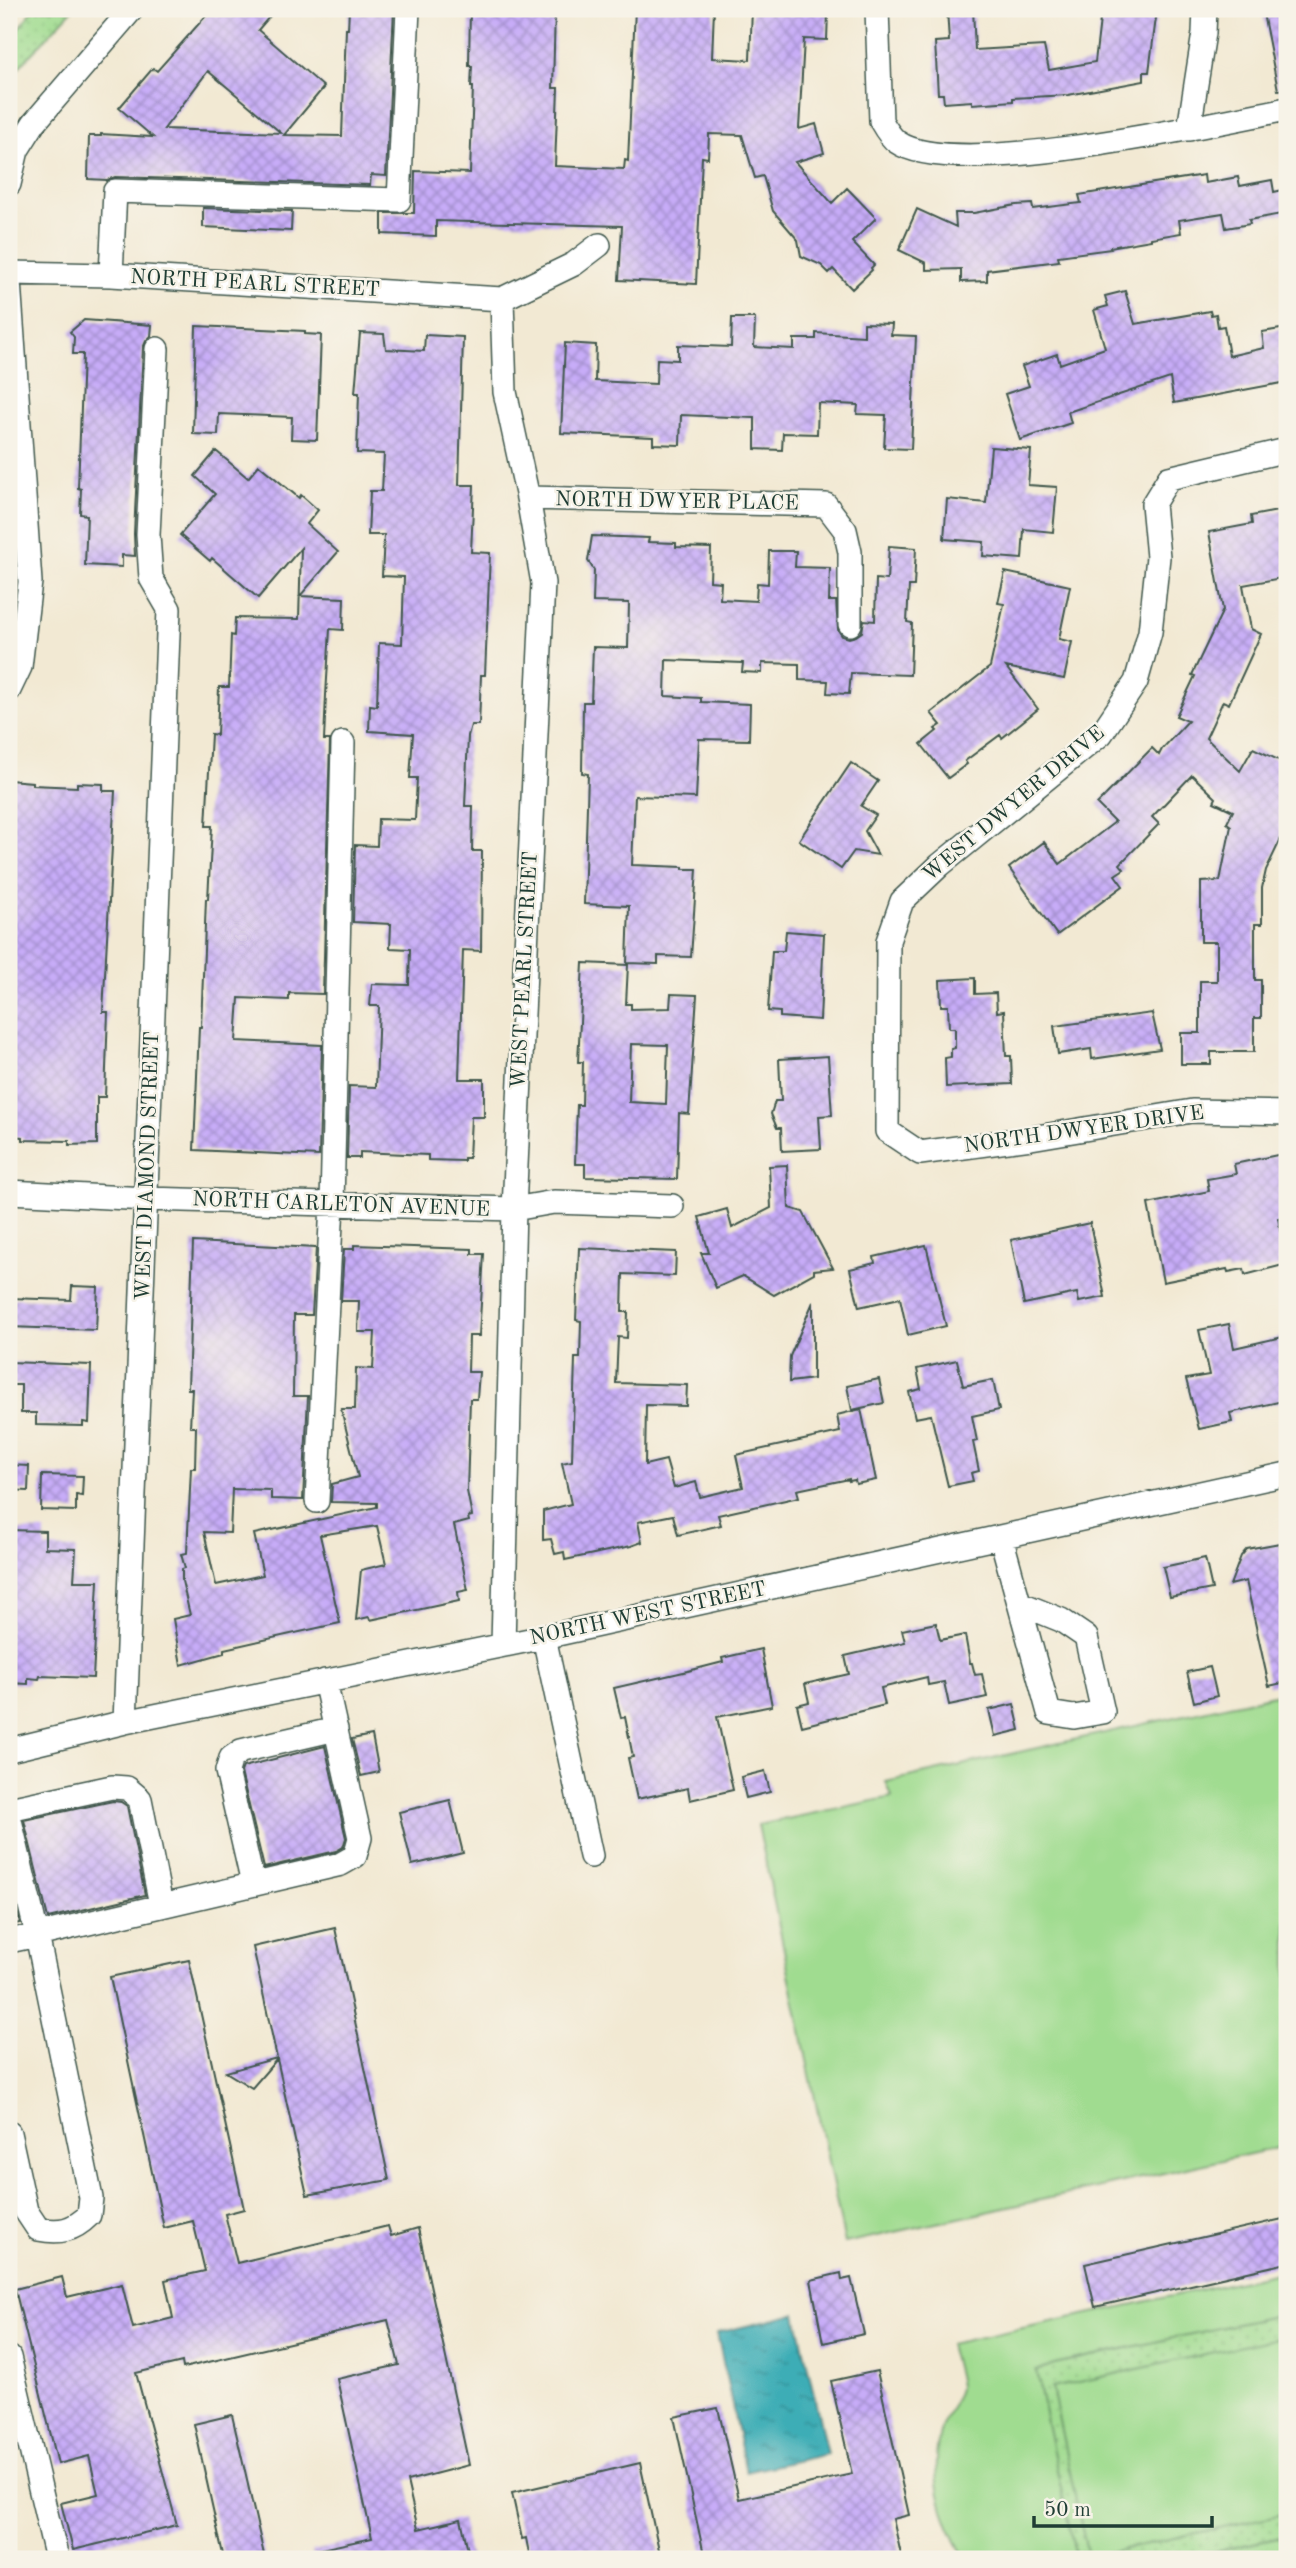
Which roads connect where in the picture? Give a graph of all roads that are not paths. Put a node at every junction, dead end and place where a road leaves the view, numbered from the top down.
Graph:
1 (132, 9) edge
2 (408, 9) edge
3 (877, 9) edge
4 (1205, 9) edge
5 (1287, 109) edge
6 (1189, 129) junction
7 (9, 184) edge
8 (599, 245) dead end
9 (9, 273) edge
10 (111, 275) junction
11 (9, 281) edge
12 (502, 299) junction
13 (157, 349) dead end
14 (1287, 450) edge
15 (528, 498) junction
16 (850, 624) dead end
17 (9, 690) edge
18 (343, 743) dead end
19 (1287, 1114) edge
20 (887, 1131) joint
21 (9, 1192) edge
22 (146, 1199) junction
23 (332, 1204) junction
24 (672, 1206) dead end
25 (514, 1209) junction
26 (1287, 1474) edge
27 (317, 1501) dead end
28 (1001, 1537) junction
29 (1019, 1603) junction
30 (544, 1637) junction
31 (503, 1645) junction
32 (326, 1681) junction
33 (125, 1722) junction
34 (336, 1729) junction
35 (9, 1750) edge
36 (9, 1809) edge
37 (9, 1816) edge
38 (591, 1856) dead end
39 (253, 1884) junction
40 (161, 1905) junction
41 (37, 1935) junction
42 (9, 1941) edge
43 (9, 2133) edge
44 (9, 2357) edge
45 (57, 2559) edge

1 - 7 street
2 - 10 street
3 - 6 street
4 - 6 street
5 - 6 street
8 - 12 street
9 - 10 street, NORTH PEARL STREET
10 - 12 street, NORTH PEARL STREET
11 - 17 street
12 - 15 street, WEST PEARL STREET
13 - 22 street, WEST DIAMOND STREET
14 - 20 street, WEST DWYER DRIVE
15 - 16 street, NORTH DWYER PLACE
15 - 25 street, WEST PEARL STREET
18 - 23 street
19 - 20 street, NORTH DWYER DRIVE
21 - 22 street, NORTH CARLETON AVENUE
22 - 23 street, NORTH CARLETON AVENUE
22 - 33 street, WEST DIAMOND STREET
23 - 25 street, NORTH CARLETON AVENUE
23 - 27 street
24 - 25 street, NORTH CARLETON AVENUE
25 - 31 street, WEST PEARL STREET
26 - 28 street, NORTH WEST STREET
28 - 29 street
28 - 30 street, NORTH WEST STREET
29 - 29 street
30 - 31 street, NORTH WEST STREET
30 - 38 street
31 - 32 street, NORTH WEST STREET
32 - 33 street, NORTH WEST STREET
32 - 34 street
33 - 35 street, NORTH WEST STREET
34 - 39 street
34 - 39 street
36 - 40 street
37 - 41 street
39 - 40 street
40 - 41 street
41 - 42 street
41 - 43 street
44 - 45 street

